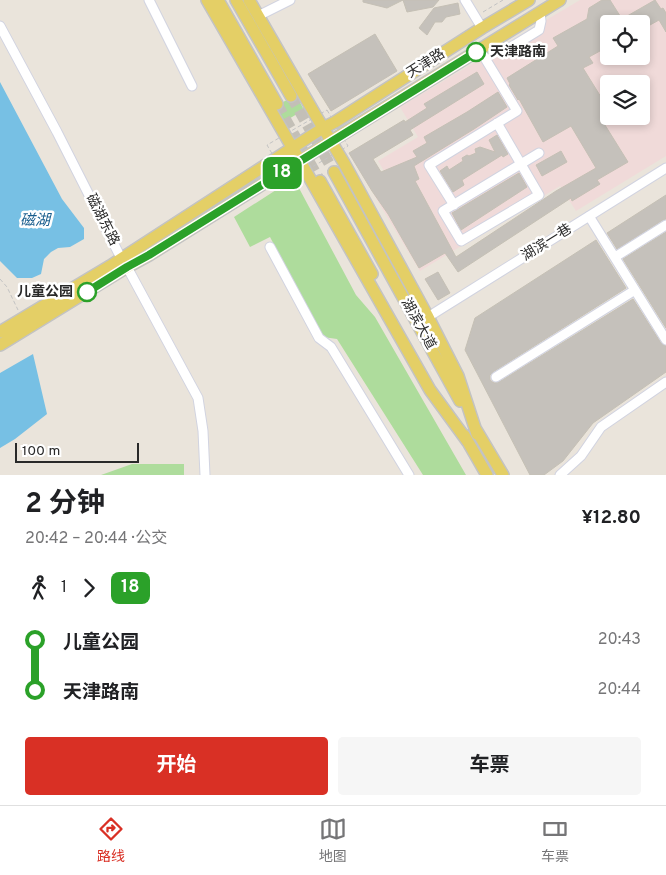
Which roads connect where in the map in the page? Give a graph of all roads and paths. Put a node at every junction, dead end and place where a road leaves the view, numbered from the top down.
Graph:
1 (149, 0) edge
2 (208, 0) edge
3 (218, 0) edge
4 (236, 0) edge
5 (249, 0) edge
6 (290, 0) edge
7 (465, 0) edge
8 (503, 0) edge
9 (529, 0) edge
10 (560, 0) edge
11 (258, 16) junction
12 (475, 16) junction
13 (0, 26) edge
14 (482, 28) junction
15 (484, 47) junction
16 (192, 86) dead end
17 (291, 96) tunnel mouth
18 (277, 104) tunnel mouth
19 (497, 123) junction
20 (323, 128) junction
21 (331, 141) junction
22 (292, 148) junction
23 (539, 153) dead end
24 (300, 160) junction
25 (521, 164) junction
26 (666, 168) edge
27 (334, 172) tunnel mouth
28 (320, 181) tunnel mouth
29 (454, 205) junction
30 (589, 216) junction
31 (666, 225) edge
32 (270, 247) dead end
33 (615, 257) junction
34 (124, 263) junction
35 (0, 279) edge
36 (635, 290) junction
37 (428, 317) junction
38 (22, 319) junction
39 (0, 332) edge
40 (666, 340) edge
41 (0, 345) edge
42 (496, 376) dead end
43 (666, 382) edge
44 (477, 434) junction
45 (468, 442) junction
46 (205, 475) edge
47 (409, 475) edge
48 (487, 475) edge
49 (503, 475) edge
50 (560, 475) edge

1 - 16 street
2 - 22 main road
3 - 18 main road
4 - 17 main road
5 - 11 main road
6 - 11 street
7 - 12 street
8 - 12 path
9 - 14 main road, 天津路
10 - 15 main road, 天津路
11 - 20 main road
12 - 14 street
13 - 34 street, 磁湖东路
14 - 20 main road, 天津路
15 - 19 street
15 - 21 main road, 天津路
19 - 25 street
19 - 29 street
20 - 21 main road
20 - 22 main road, 天津路
21 - 24 main road, 天津路
21 - 37 main road
22 - 24 main road
22 - 34 main road, 天津路
23 - 25 street
24 - 34 main road, 天津路
24 - 45 main road
25 - 29 street
25 - 29 street
26 - 30 street, 湖滨一巷
27 - 44 main road, 湖滨大道
28 - 45 main road, 湖滨大道
30 - 33 street
30 - 37 street, 湖滨一巷
31 - 33 street
32 - 47 street
33 - 36 street
34 - 38 main road
34 - 41 main road
34 - 46 street, 磁湖东路
35 - 38 path
36 - 40 street
36 - 42 street
37 - 44 main road
38 - 39 main road
43 - 50 street
44 - 49 main road, 湖滨大道
45 - 48 main road, 湖滨大道

